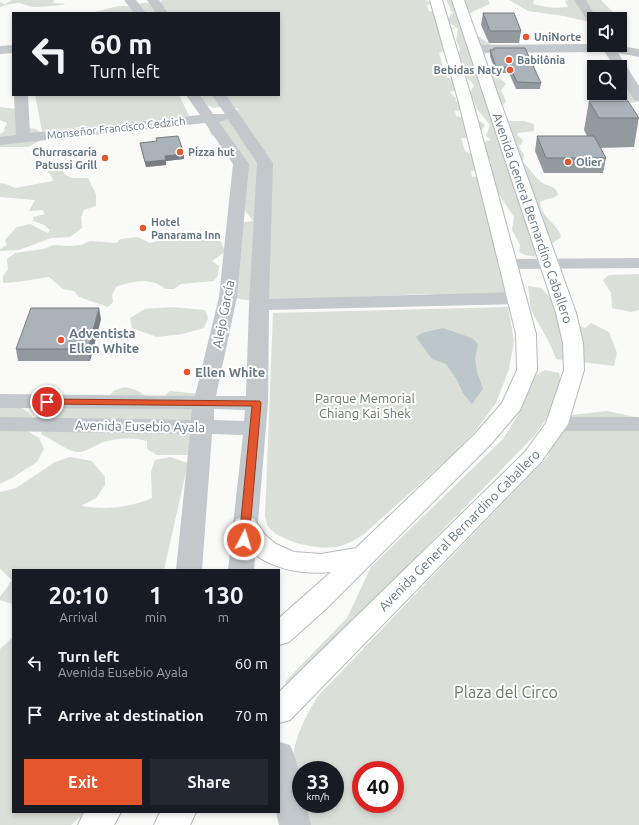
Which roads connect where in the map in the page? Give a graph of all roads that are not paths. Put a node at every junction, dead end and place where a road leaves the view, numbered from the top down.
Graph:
1 (130, 0) edge
2 (153, 0) edge
3 (436, 0) edge
4 (458, 0) edge
5 (580, 0) edge
6 (139, 12) edge
7 (161, 12) edge
8 (587, 12) edge
9 (587, 46) edge
10 (12, 49) edge
11 (475, 49) junction
12 (0, 50) edge
13 (627, 50) edge
14 (612, 52) edge
15 (639, 53) edge
16 (21, 96) edge
17 (194, 96) edge
18 (219, 96) edge
19 (639, 97) edge
20 (233, 116) junction
21 (209, 119) junction
22 (23, 138) junction
23 (0, 141) edge
24 (639, 263) edge
25 (507, 264) junction
26 (549, 264) junction
27 (517, 298) junction
28 (259, 305) junction
29 (0, 401) edge
30 (204, 403) junction
31 (257, 403) junction
32 (0, 424) edge
33 (557, 424) junction
34 (639, 424) edge
35 (202, 427) junction
36 (255, 428) junction
37 (245, 525) junction
38 (366, 554) junction
39 (189, 569) edge
40 (241, 569) edge
41 (280, 633) edge
42 (280, 710) edge
43 (280, 759) edge
44 (104, 813) edge
45 (179, 813) edge
46 (94, 825) edge
47 (170, 825) edge
48 (295, 825) edge

1 - 6 street
2 - 7 street
3 - 25 main road
4 - 11 main road, Avenida General Bernardino Caballero
5 - 8 street
9 - 11 street
10 - 12 street
11 - 26 main road, Avenida General Bernardino Caballero
13 - 15 street
14 - 19 street
16 - 22 street
17 - 21 street, Alejo García
18 - 20 street
20 - 21 street, Monseñor Francisco Cedzich
20 - 28 street
21 - 22 street, Monseñor Francisco Cedzich
21 - 30 street, Alejo García
22 - 23 street, Monseñor Francisco Cedzich
24 - 26 street
25 - 26 street
25 - 27 main road
26 - 33 main road, Avenida General Bernardino Caballero
27 - 28 street
27 - 38 main road
28 - 31 street
29 - 30 street, Avenida Eusebio Ayala
30 - 31 street, Avenida Eusebio Ayala
30 - 35 street, Alejo García
31 - 36 street
32 - 35 street, Avenida Eusebio Ayala
33 - 34 street
33 - 42 main road, Avenida General Bernardino Caballero
35 - 36 street, Avenida Eusebio Ayala
35 - 39 street, Alejo García
36 - 37 street
37 - 38 main road
37 - 40 street
38 - 41 main road
43 - 48 street
44 - 46 main road
45 - 47 main road

